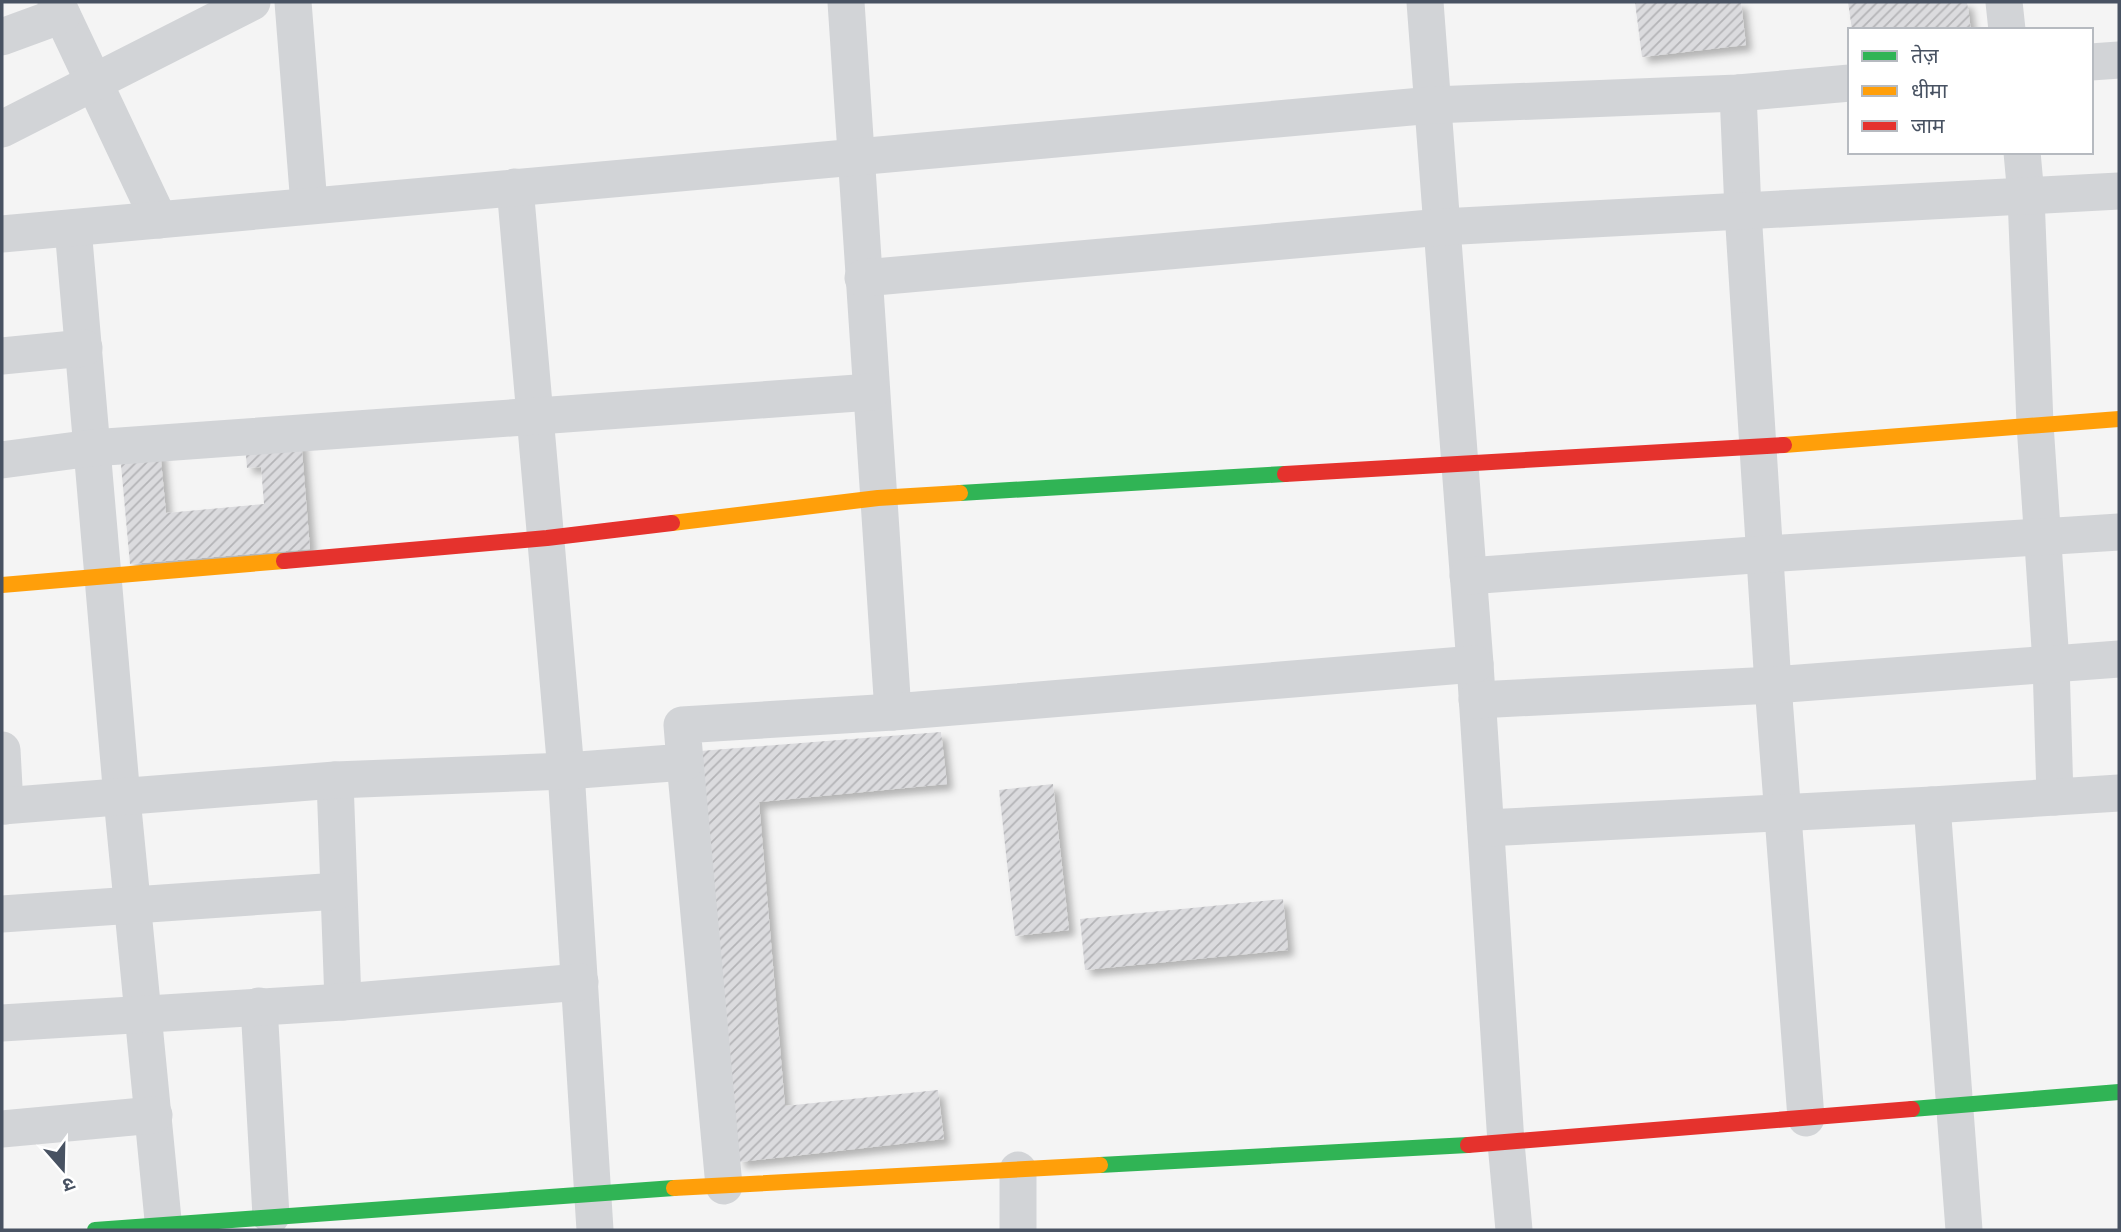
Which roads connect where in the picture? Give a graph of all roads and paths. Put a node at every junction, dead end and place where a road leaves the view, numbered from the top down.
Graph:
1 (253, 2) edge
2 (293, 2) edge
3 (846, 2) edge
4 (1425, 2) edge
5 (2004, 2) edge
6 (59, 8) edge
7 (2007, 28) edge
8 (2, 37) edge
9 (2119, 60) edge
10 (2093, 62) edge
11 (93, 81) junction
12 (1848, 83) edge
13 (1738, 93) junction
14 (1433, 105) junction
15 (2, 129) edge
16 (2022, 154) edge
17 (855, 157) junction
18 (515, 187) junction
19 (2119, 191) edge
20 (2026, 196) junction
21 (309, 205) junction
22 (1743, 211) junction
23 (159, 220) junction
24 (1443, 227) junction
25 (73, 228) junction
26 (2, 234) edge
27 (863, 278) junction
28 (84, 348) junction
29 (2, 356) edge
30 (871, 392) junction
31 (534, 415) junction
32 (2119, 419) edge
33 (2035, 424) junction
34 (1759, 447) junction
35 (92, 448) junction
36 (2, 460) edge
37 (1460, 463) junction
38 (878, 498) junction
39 (2119, 532) edge
40 (547, 538) junction
41 (2043, 538) junction
42 (1767, 554) junction
43 (1468, 576) junction
44 (104, 578) junction
45 (2, 585) edge
46 (2119, 659) edge
47 (2051, 663) junction
48 (1475, 664) junction
49 (1773, 685) junction
50 (1477, 700) junction
51 (893, 712) junction
52 (2, 750) edge
53 (685, 762) junction
54 (566, 771) junction
55 (335, 780) junction
56 (2119, 793) edge
57 (2055, 797) junction
58 (122, 798) junction
59 (1932, 805) junction
60 (4, 806) edge
61 (1783, 813) junction
62 (1486, 828) junction
63 (338, 891) junction
64 (132, 905) junction
65 (2, 914) edge
66 (580, 982) junction
67 (343, 1002) junction
68 (259, 1006) junction
69 (142, 1013) junction
70 (2, 1023) edge
71 (2119, 1092) edge
72 (1956, 1107) junction
73 (154, 1115) junction
74 (1806, 1118) junction
75 (2, 1129) edge
76 (1506, 1143) junction
77 (1018, 1170) junction
78 (724, 1186) junction
79 (591, 1193) junction
80 (271, 1216) junction
81 (374, 1220) edge
82 (164, 1227) edge
83 (95, 1230) edge
84 (595, 1230) edge
85 (1018, 1230) edge
86 (1514, 1230) edge
87 (1964, 1230) edge

1 - 11 street
2 - 21 street
3 - 17 street
4 - 14 street
5 - 7 street
6 - 8 street
6 - 11 street
9 - 10 street
11 - 15 street
11 - 23 street
12 - 13 street
13 - 14 street
13 - 22 street
14 - 17 street
14 - 24 street
16 - 20 street
17 - 18 street
17 - 27 street
18 - 21 street
18 - 31 street
19 - 20 street
20 - 22 street
20 - 33 street
21 - 23 street
22 - 24 street
22 - 34 street
23 - 25 street
24 - 27 street
24 - 37 street
25 - 26 street
25 - 28 street
27 - 30 street
28 - 29 street
28 - 35 street
30 - 31 street
30 - 38 street
31 - 35 street
31 - 40 street
32 - 33 street
33 - 34 street
33 - 41 street
34 - 37 street
34 - 42 street
35 - 36 street
35 - 44 street
37 - 38 street
37 - 43 street
38 - 40 street
38 - 51 street
39 - 41 street
40 - 44 street
40 - 54 street
41 - 42 street
41 - 47 street
42 - 43 street
42 - 49 street
43 - 48 street
44 - 45 street
44 - 58 street
46 - 47 street
47 - 49 street
47 - 57 street
48 - 50 street
48 - 51 street
49 - 50 street
49 - 61 street
50 - 62 street
51 - 53 street
52 - 60 street
53 - 54 street
53 - 78 street
54 - 55 street
54 - 66 street
55 - 58 street
55 - 63 street
56 - 57 street
57 - 59 street
58 - 60 street
58 - 64 street
59 - 61 street
59 - 72 street
61 - 62 street
61 - 74 street
62 - 76 street
63 - 64 street
63 - 67 street
64 - 65 street
64 - 69 street
66 - 67 street
66 - 79 street
67 - 68 street
68 - 69 street
68 - 80 street
69 - 70 street
69 - 73 street
71 - 72 street
72 - 74 street
72 - 87 street
73 - 75 street
73 - 82 street
74 - 76 street
76 - 77 street
76 - 86 street
77 - 78 street
77 - 85 street
78 - 79 street
79 - 81 street
79 - 84 street
80 - 81 street
80 - 82 street
82 - 83 street

